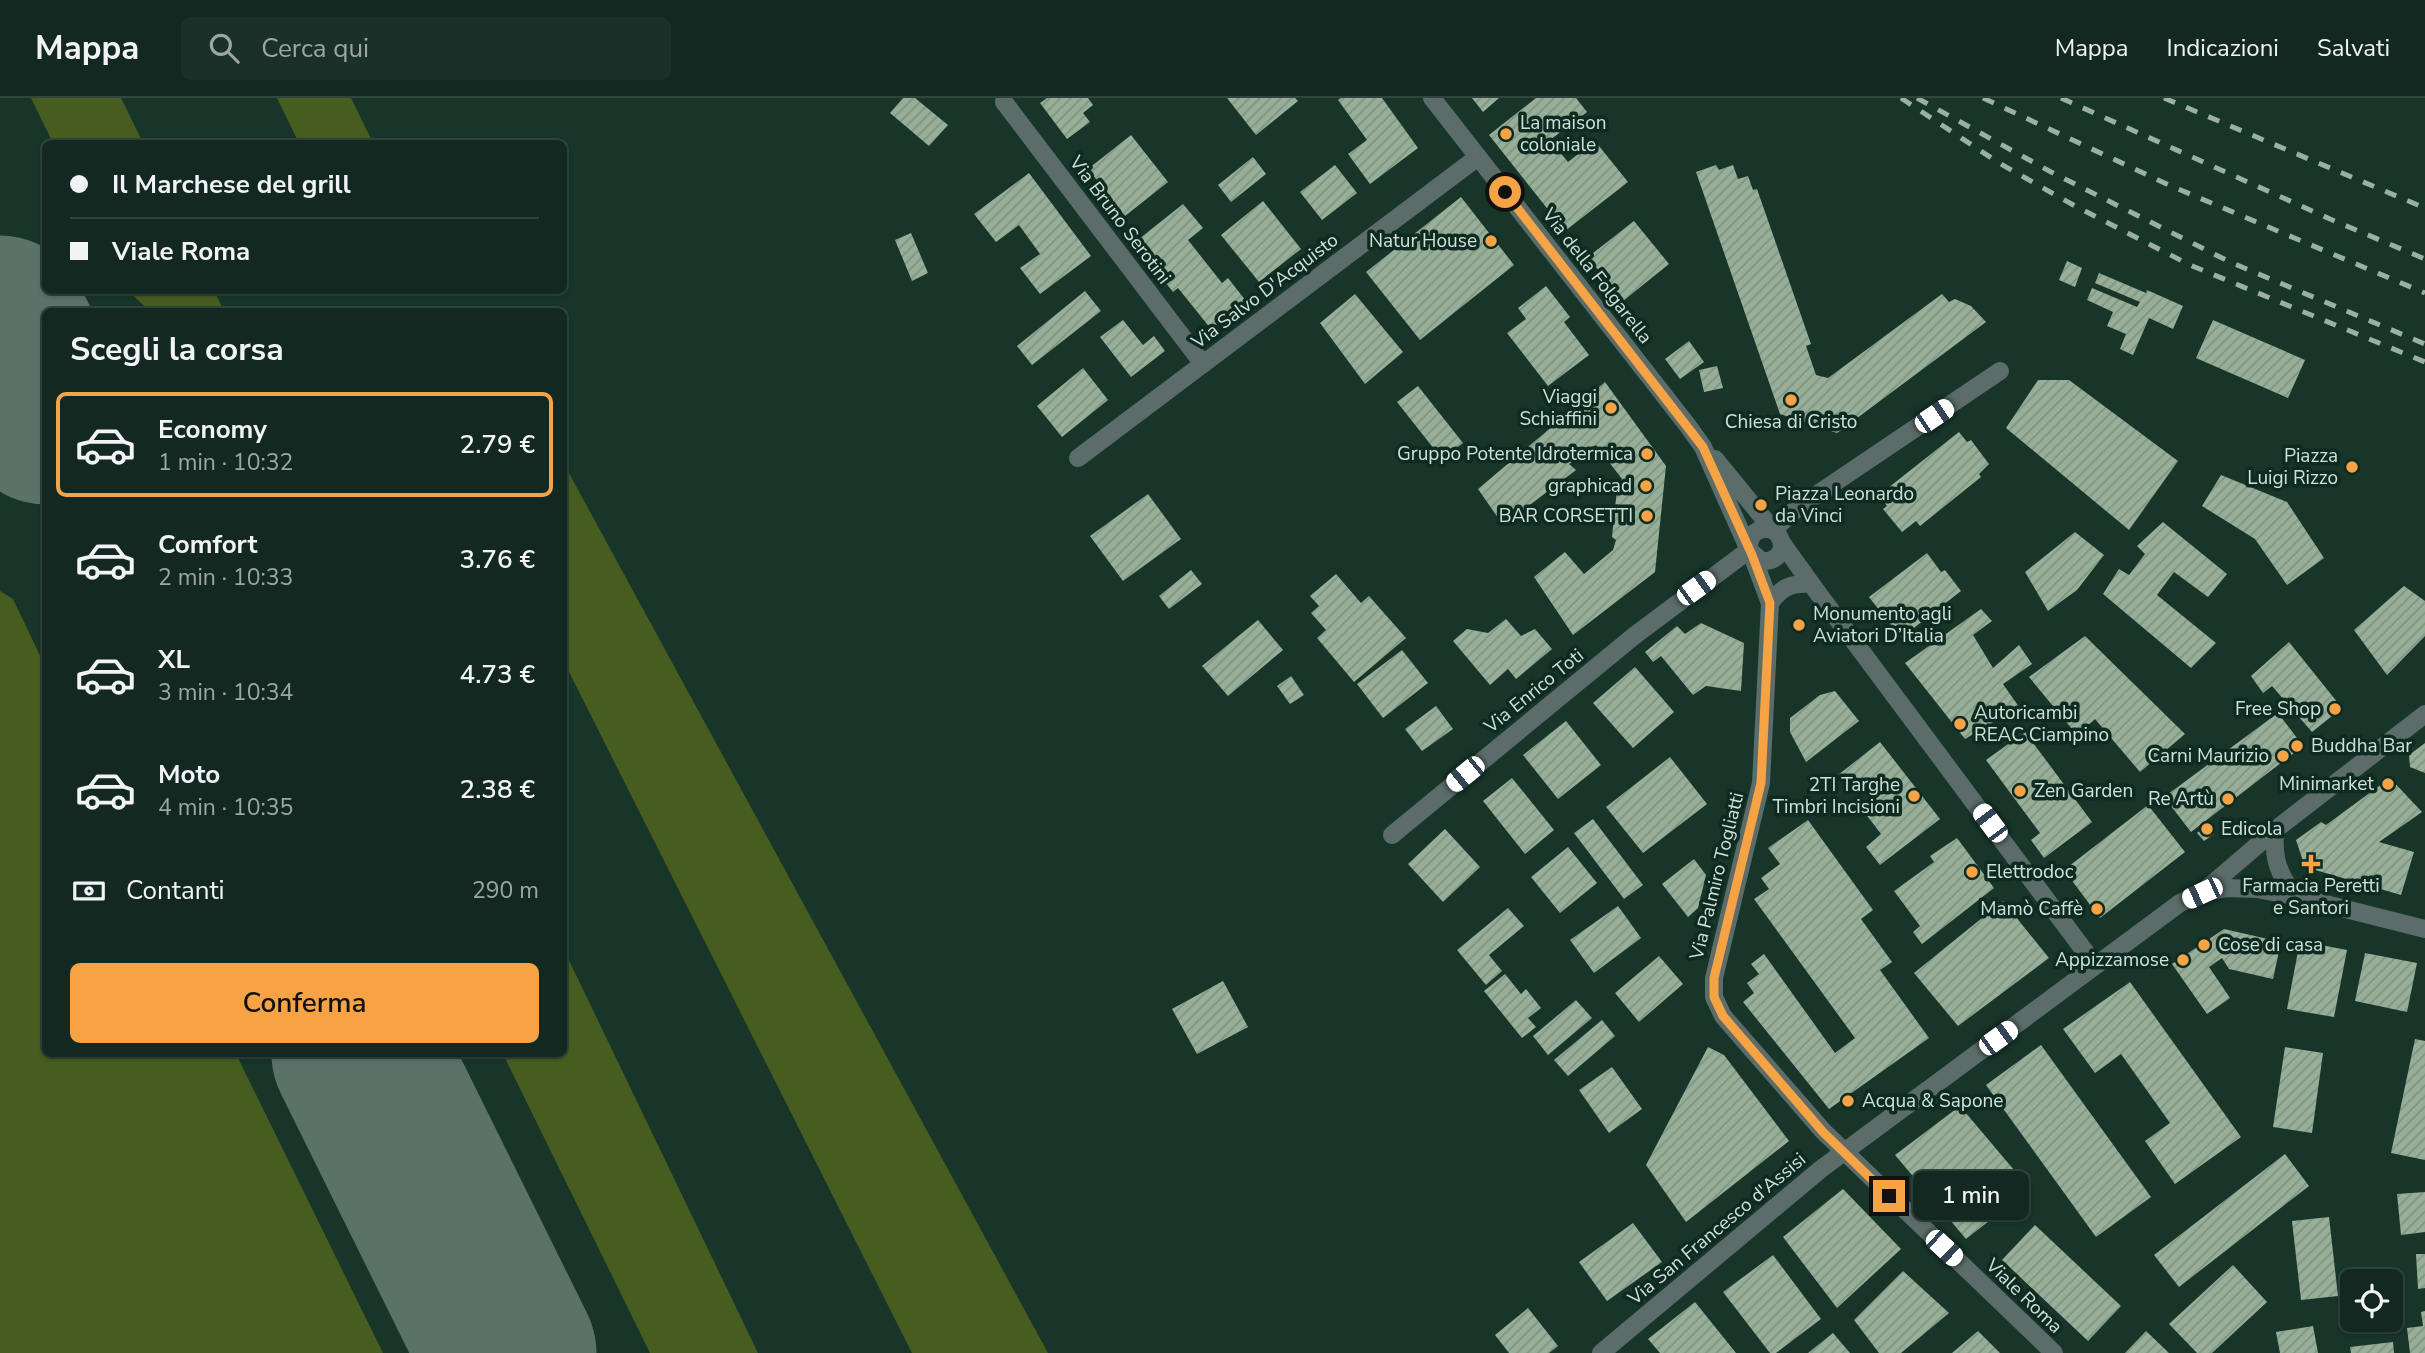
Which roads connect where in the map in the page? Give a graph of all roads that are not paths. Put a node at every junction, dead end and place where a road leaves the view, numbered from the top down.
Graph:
1 (1432, 98) edge
2 (1003, 102) dead end
3 (1478, 157) junction
4 (1203, 365) junction
5 (2000, 370) dead end
6 (1703, 447) junction
7 (1078, 458) dead end
8 (1778, 536) junction
9 (1751, 552) junction
10 (1811, 584) junction
11 (1770, 603) junction
12 (2425, 714) edge
13 (2275, 830) junction
14 (1391, 835) dead end
15 (2202, 893) junction
16 (2294, 896) junction
17 (2425, 929) edge
18 (2095, 965) junction
19 (1845, 1153) junction
20 (1601, 1353) edge
21 (2054, 1353) edge

1 - 3 street, Via della Folgarella
2 - 4 street, Via Bruno Serotini
3 - 4 street, Via Salvo D'Acquisto
3 - 6 street, Via della Folgarella
4 - 7 street, Via Salvo D'Acquisto
5 - 8 street
6 - 8 street
6 - 9 street
8 - 9 street
8 - 9 street
8 - 10 street
9 - 11 street
9 - 14 street, Via Enrico Toti
10 - 11 street
10 - 18 street
11 - 19 street, Via Palmiro Togliatti
12 - 13 street, Via San Francesco d'Assisi
13 - 15 street, Via San Francesco d'Assisi
13 - 16 street
15 - 16 street, Via San Francesco d'Assisi
15 - 18 street, Via San Francesco d'Assisi
16 - 17 street, Via San Francesco d'Assisi
18 - 19 street, Via San Francesco d'Assisi
19 - 20 street, Via San Francesco d'Assisi
19 - 21 street, Viale Roma

